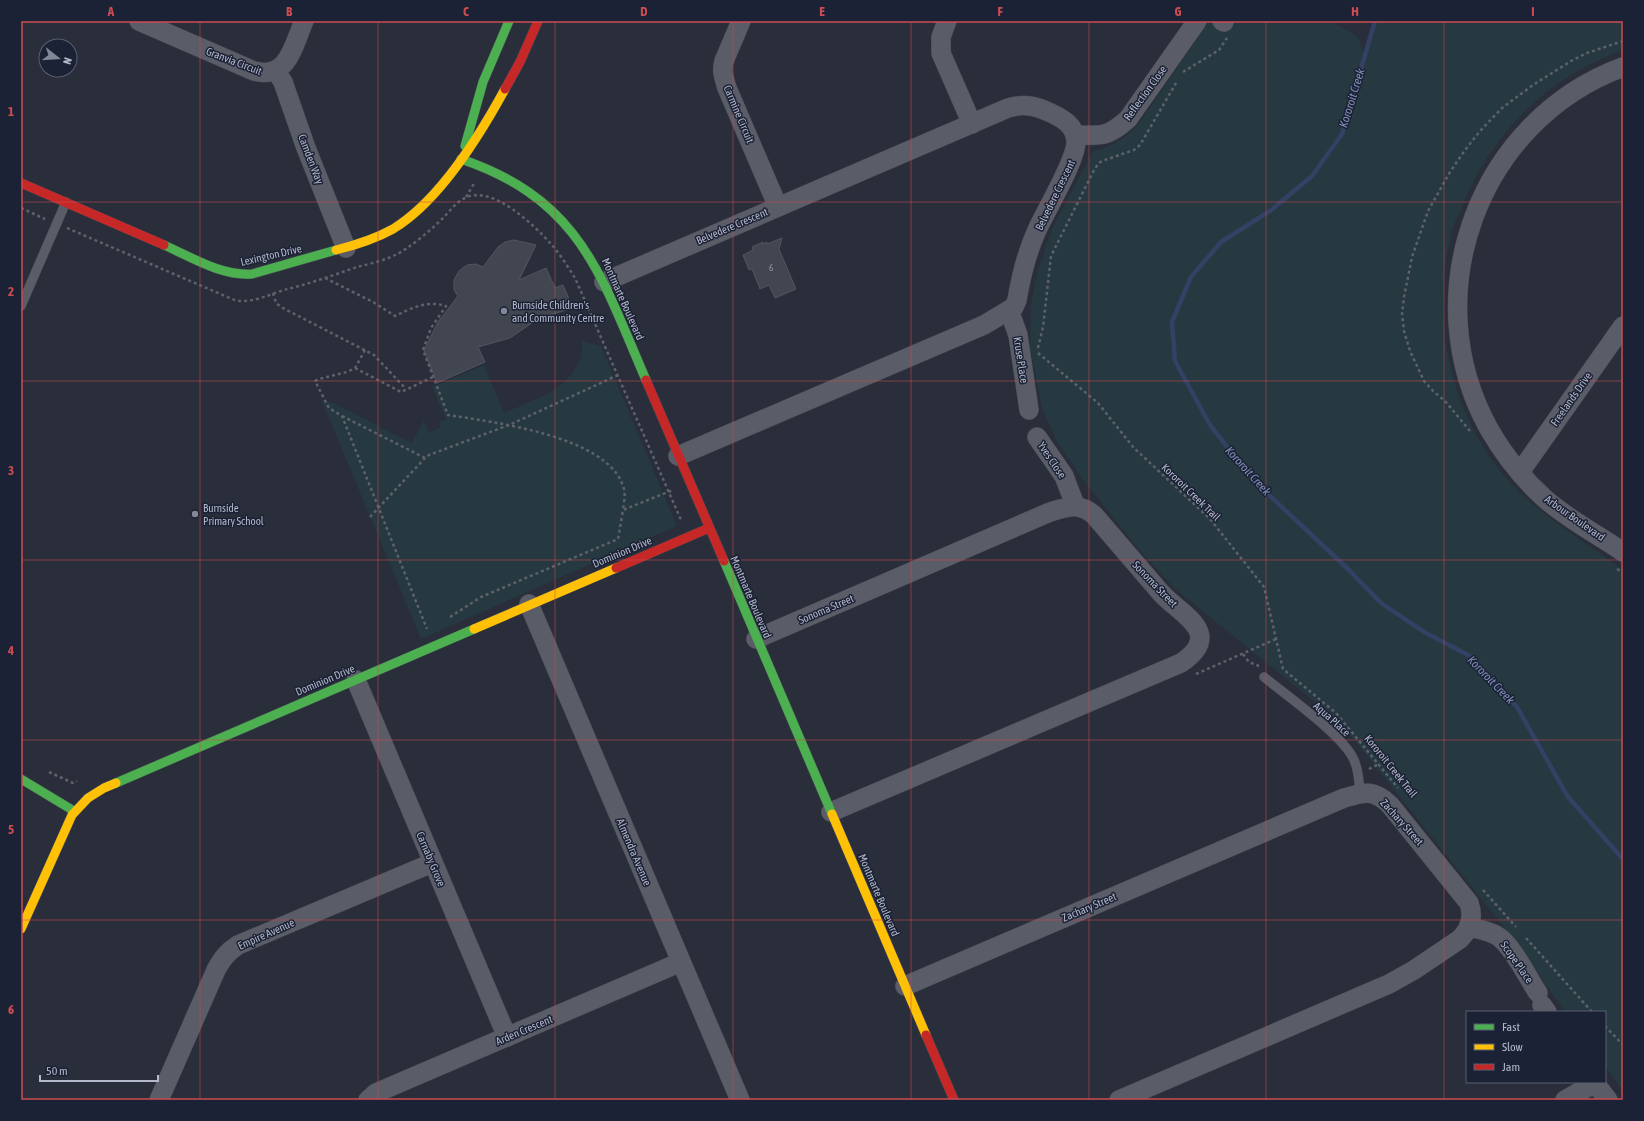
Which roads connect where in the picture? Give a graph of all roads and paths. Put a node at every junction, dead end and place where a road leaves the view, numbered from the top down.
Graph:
1 (139, 21) edge
2 (304, 21) edge
3 (509, 21) edge
4 (538, 21) edge
5 (741, 21) edge
6 (947, 21) edge
7 (1197, 21) edge
8 (1226, 25) edge
9 (1623, 41) edge
10 (1623, 67) edge
11 (276, 71) junction
12 (1182, 73) dead end
13 (1178, 80) dead end
14 (972, 124) junction
15 (1075, 135) junction
16 (461, 159) junction
17 (21, 183) edge
18 (66, 202) junction
19 (778, 207) junction
20 (21, 208) edge
21 (57, 223) junction
22 (346, 248) junction
23 (325, 278) junction
24 (604, 282) junction
25 (273, 292) junction
26 (21, 306) edge
27 (1009, 310) junction
28 (1623, 326) edge
29 (365, 350) junction
30 (354, 368) junction
31 (618, 375) junction
32 (433, 377) junction
33 (406, 390) junction
34 (1029, 410) dead end
35 (342, 416) junction
36 (509, 425) junction
37 (1471, 433) dead end
38 (1037, 437) dead end
39 (678, 456) junction
40 (425, 458) junction
41 (1520, 472) junction
42 (689, 484) junction
43 (668, 492) junction
44 (1075, 505) junction
45 (379, 509) junction
46 (624, 510) junction
47 (370, 517) dead end
48 (709, 528) junction
49 (688, 536) junction
50 (1620, 560) edge
51 (1623, 573) edge
52 (528, 604) junction
53 (446, 619) dead end
54 (433, 627) dead end
55 (428, 630) junction
56 (421, 633) dead end
57 (756, 639) junction
58 (1276, 640) junction
59 (1243, 654) junction
60 (1193, 676) dead end
61 (1264, 677) joint
62 (356, 680) junction
63 (47, 772) dead end
64 (21, 779) edge
65 (80, 780) dead end
66 (1399, 788) dead end
67 (1360, 793) junction
68 (74, 811) junction
69 (831, 812) junction
70 (432, 862) junction
71 (1480, 887) dead end
72 (1469, 927) junction
73 (21, 929) edge
74 (1520, 931) dead end
75 (1525, 937) dead end
76 (681, 962) junction
77 (905, 986) junction
78 (1543, 1004) edge
79 (1591, 1011) edge
80 (1606, 1027) edge
81 (507, 1037) junction
82 (1623, 1045) edge
83 (1592, 1083) edge
84 (1595, 1083) edge
85 (159, 1100) edge
86 (368, 1100) edge
87 (740, 1100) edge
88 (954, 1100) edge
89 (1119, 1100) edge
90 (1565, 1100) edge
91 (1608, 1100) edge

1 - 11 street, Granvia Circuit
2 - 11 street, Granvia Circuit
3 - 16 street, Lexington Drive
4 - 16 street, Lexington Drive
5 - 19 street, Carmine Circuit
6 - 14 street
7 - 15 street, Reflection Close
8 - 12 path
9 - 37 path
10 - 41 street, Arbour Boulevard
11 - 22 street, Camden Way
13 - 58 path, Kororoit Creek Trail
14 - 15 street, Belvedere Crescent
14 - 19 street, Belvedere Crescent
15 - 27 street, Belvedere Crescent
16 - 22 street, Lexington Drive
16 - 24 street, Montmarte Boulevard
17 - 18 street, Lexington Drive
18 - 21 lane
18 - 22 street, Lexington Drive
19 - 24 street, Belvedere Crescent
20 - 21 path
21 - 25 path
21 - 26 lane
23 - 25 path
23 - 31 path
23 - 32 path
24 - 39 street, Montmarte Boulevard
25 - 29 path
27 - 34 street, Kruse Place
27 - 39 street, Belvedere Crescent
28 - 41 street, Freelands Drive
29 - 30 path
29 - 33 path
30 - 33 path
30 - 35 path
31 - 36 path
31 - 43 path
32 - 33 path
32 - 36 path
35 - 40 path
35 - 45 path
36 - 40 path
36 - 46 path
38 - 44 street, Yves Close
39 - 42 street, Montmarte Boulevard
40 - 45 path
41 - 50 street, Arbour Boulevard
42 - 43 path
42 - 48 street, Montmarte Boulevard
43 - 46 path
43 - 49 path
44 - 57 street, Sonoma Street
44 - 69 street, Sonoma Street
45 - 47 path
45 - 55 path
46 - 53 path
48 - 49 street, Dominion Drive
48 - 57 street, Montmarte Boulevard
49 - 52 street, Dominion Drive
50 - 51 path
52 - 62 street, Dominion Drive
52 - 76 street, Almendra Avenue
54 - 55 path
55 - 56 path
57 - 69 street, Montmarte Boulevard
58 - 59 path
58 - 66 path, Kororoit Creek Trail
59 - 60 path
59 - 61 path
61 - 67 lane, Aqua Place
62 - 68 street, Dominion Drive
62 - 70 street, Carnaby Grove
63 - 65 path
64 - 68 street
67 - 72 street, Zachary Street
67 - 77 street, Zachary Street
68 - 73 street, Dominion Drive
69 - 77 street, Montmarte Boulevard
70 - 81 street, Carnaby Grove
70 - 85 street, Empire Avenue
71 - 74 path
72 - 78 street, Scope Place
72 - 89 street
75 - 79 path
76 - 81 street, Arden Crescent
76 - 87 street, Almendra Avenue
77 - 88 street, Montmarte Boulevard
80 - 82 path
81 - 86 street, Arden Crescent
83 - 90 street
84 - 91 street

